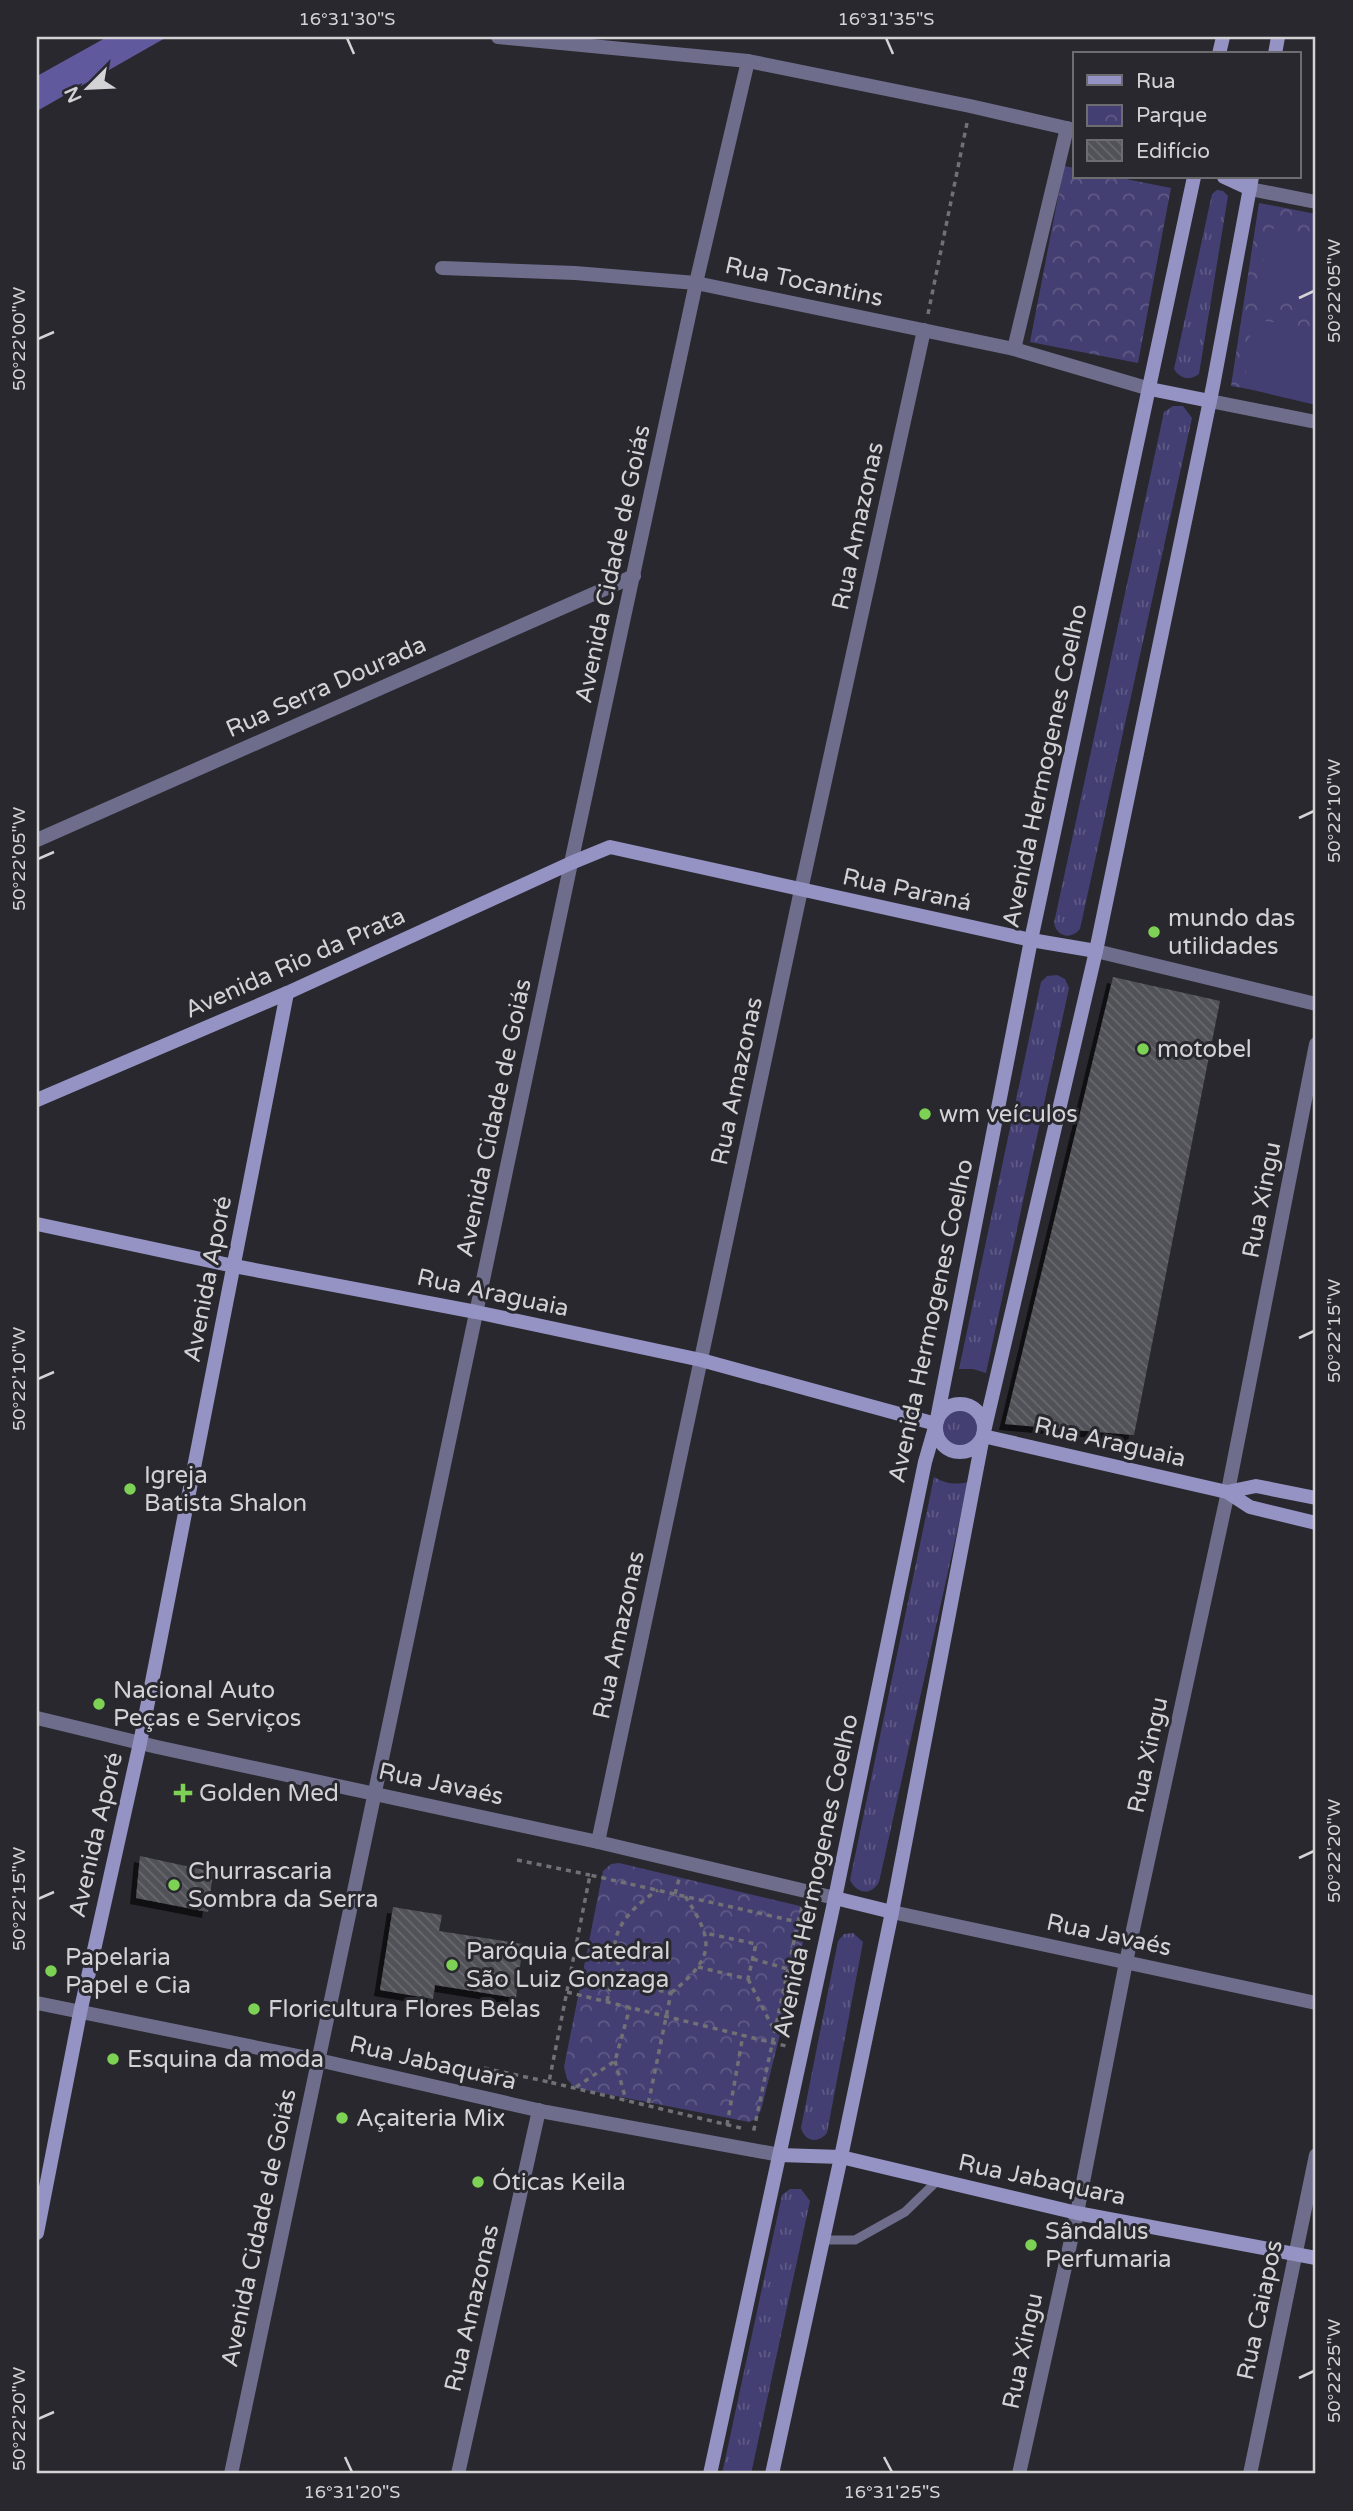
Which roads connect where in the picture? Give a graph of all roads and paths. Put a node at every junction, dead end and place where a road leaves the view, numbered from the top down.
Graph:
1 (498, 37) edge
2 (748, 61) junction
3 (970, 106) junction
4 (1071, 129) edge
5 (1194, 178) edge
6 (1228, 178) edge
7 (1251, 183) edge
8 (1316, 202) edge
9 (442, 268) dead end
10 (696, 283) junction
11 (924, 330) junction
12 (1014, 349) junction
13 (1150, 388) junction
14 (1210, 401) junction
15 (1316, 422) edge
16 (634, 576) junction
17 (37, 840) edge
18 (571, 863) junction
19 (801, 890) junction
20 (1031, 940) junction
21 (1096, 951) junction
22 (287, 993) junction
23 (1316, 1004) edge
24 (1316, 1044) edge
25 (37, 1100) edge
26 (37, 1224) edge
27 (233, 1266) junction
28 (476, 1312) junction
29 (701, 1360) junction
30 (936, 1424) junction
31 (983, 1436) junction
32 (1227, 1492) junction
33 (1316, 1498) edge
34 (1316, 1523) edge
35 (37, 1718) edge
36 (140, 1743) junction
37 (375, 1792) junction
38 (598, 1842) junction
39 (517, 1860) dead end
40 (590, 1875) junction
41 (658, 1890) junction
42 (685, 1896) junction
43 (835, 1898) junction
44 (892, 1912) junction
45 (705, 1933) junction
46 (753, 1959) junction
47 (1126, 1962) junction
48 (698, 1967) junction
49 (788, 1969) junction
50 (572, 1970) junction
51 (612, 1979) junction
52 (748, 1979) junction
53 (630, 1983) junction
54 (567, 1992) junction
55 (671, 1993) junction
56 (607, 2002) junction
57 (37, 2003) edge
58 (1316, 2003) edge
59 (630, 2007) junction
60 (79, 2013) junction
61 (666, 2016) junction
62 (775, 2032) junction
63 (743, 2035) junction
64 (772, 2042) junction
65 (318, 2060) junction
66 (615, 2061) junction
67 (484, 2068) dead end
68 (549, 2082) junction
69 (573, 2088) junction
70 (626, 2101) junction
71 (648, 2105) junction
72 (539, 2110) junction
73 (727, 2124) junction
74 (779, 2155) junction
75 (1316, 2155) edge
76 (841, 2157) junction
77 (937, 2180) junction
78 (1077, 2213) junction
79 (37, 2233) edge
80 (823, 2240) junction
81 (1296, 2252) junction
82 (1316, 2258) edge
83 (231, 2474) edge
84 (458, 2474) edge
85 (710, 2474) edge
86 (772, 2474) edge
87 (1019, 2474) edge
88 (1250, 2474) edge

1 - 2 street
2 - 3 street
2 - 10 street, Avenida Cidade de Goiás
3 - 4 street
3 - 11 path
4 - 12 street
5 - 13 main road, Avenida Hermogenes Coelho
6 - 7 main road
7 - 8 street
7 - 14 main road
9 - 10 street, Rua Tocantins
10 - 11 street, Rua Tocantins
10 - 16 street, Avenida Cidade de Goiás
11 - 12 street, Rua Tocantins
11 - 19 street, Rua Amazonas
12 - 13 street, Rua Tocantins
13 - 14 main road
13 - 20 main road, Avenida Hermogenes Coelho
14 - 15 street
14 - 21 main road
16 - 17 street, Rua Serra Dourada
16 - 18 street, Avenida Cidade de Goiás
18 - 19 main road, Rua Paraná
18 - 22 main road, Avenida Rio da Prata
18 - 28 street, Avenida Cidade de Goiás
19 - 20 main road, Rua Paraná
19 - 29 street, Rua Amazonas
20 - 21 main road, Rua Paraná
20 - 30 main road, Avenida Hermogenes Coelho
21 - 23 street, Rua Paraná
21 - 31 main road
22 - 25 main road, Avenida Rio da Prata
22 - 27 main road, Avenida Aporé
24 - 32 street, Rua Xingu
26 - 27 main road, Rua Araguaia
27 - 28 main road, Rua Araguaia
27 - 36 main road, Avenida Aporé
28 - 29 main road, Rua Araguaia
28 - 37 street, Avenida Cidade de Goiás
29 - 30 main road, Rua Araguaia
29 - 38 street, Rua Amazonas
30 - 31 main road
30 - 31 main road
30 - 43 main road, Avenida Hermogenes Coelho
31 - 32 main road, Rua Araguaia
31 - 44 main road
32 - 33 main road, Rua Araguaia
32 - 34 main road, Rua Araguaia
32 - 47 street, Rua Xingu
35 - 36 street, Rua Javaés
36 - 37 street, Rua Javaés
36 - 60 main road, Avenida Aporé
37 - 38 street, Rua Javaés
37 - 65 street, Avenida Cidade de Goiás
38 - 43 street, Rua Javaés
39 - 40 path
40 - 41 path
40 - 50 path
41 - 42 path
41 - 53 path
42 - 45 path
42 - 49 path
43 - 44 main road
43 - 74 main road, Avenida Hermogenes Coelho
44 - 47 street, Rua Javaés
44 - 76 main road
45 - 46 path
45 - 48 path
46 - 49 path
46 - 52 path
47 - 58 street, Rua Javaés
47 - 78 street, Rua Xingu
48 - 52 path
48 - 55 path
49 - 62 path
50 - 51 path
50 - 54 path
51 - 53 path
51 - 56 path
52 - 62 path
53 - 55 path
54 - 56 path
54 - 68 path
55 - 61 path
56 - 59 path
57 - 60 street, Rua Jabaquara
59 - 61 path
59 - 66 path
60 - 65 street, Rua Jabaquara
60 - 79 main road, Avenida Aporé
61 - 63 path
61 - 71 path
62 - 64 path
63 - 64 path
63 - 73 path
64 - 73 path
65 - 72 street, Rua Jabaquara
65 - 83 street, Avenida Cidade de Goiás
66 - 69 path
66 - 70 path
67 - 68 path
68 - 69 path
69 - 70 path
70 - 71 path
71 - 73 path
72 - 74 street, Rua Jabaquara
72 - 84 street, Rua Amazonas
74 - 76 main road, Rua Jabaquara
74 - 85 main road, Avenida Hermogenes Coelho
75 - 81 street, Rua Caiapos
76 - 77 main road, Rua Jabaquara
76 - 80 main road
77 - 78 main road, Rua Jabaquara
77 - 80 lane
78 - 81 main road, Rua Jabaquara
78 - 87 street, Rua Xingu
80 - 86 main road
81 - 82 main road, Rua Jabaquara
81 - 88 street, Rua Caiapos

